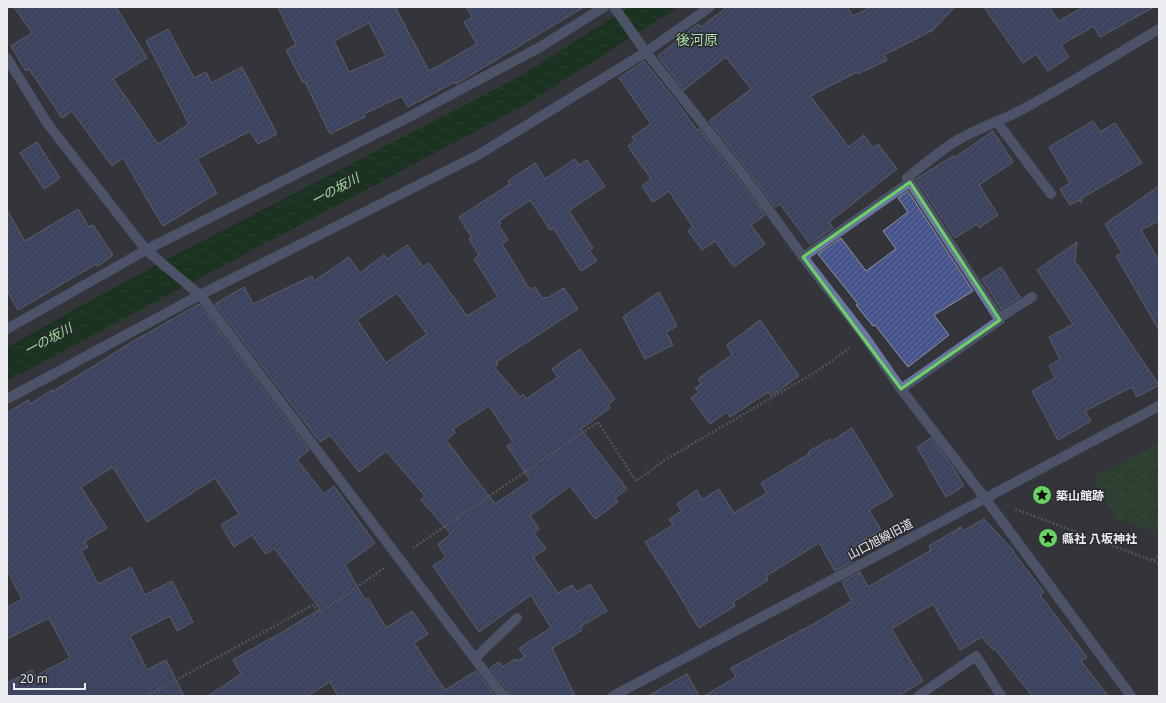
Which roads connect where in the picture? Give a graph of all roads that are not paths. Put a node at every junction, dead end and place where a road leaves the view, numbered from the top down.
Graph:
1 (604, 7) edge
2 (710, 7) edge
3 (615, 10) edge
4 (1159, 29) edge
5 (646, 52) junction
6 (7, 58) edge
7 (997, 122) junction
8 (910, 182) junction
9 (1051, 194) dead end
10 (146, 250) junction
11 (803, 257) junction
12 (200, 295) junction
13 (1032, 297) dead end
14 (999, 318) junction
15 (7, 329) edge
16 (901, 389) junction
17 (7, 399) edge
18 (1159, 406) edge
19 (985, 498) junction
20 (517, 618) dead end
21 (475, 658) junction
22 (617, 695) edge
23 (503, 696) edge
24 (918, 696) edge
25 (1001, 696) edge
26 (1131, 696) edge

1 - 10 street
2 - 5 street
3 - 5 street
4 - 7 street
5 - 11 street
5 - 12 street
6 - 10 street
7 - 8 street
7 - 9 street
8 - 11 street
8 - 14 street
10 - 12 street
10 - 15 street
11 - 16 street
12 - 17 street
12 - 21 street
13 - 14 street
14 - 16 street
16 - 19 street
18 - 19 street, 山口旭線旧道
19 - 22 street, 山口旭線旧道
19 - 26 street
20 - 21 street
21 - 23 street
24 - 25 street

